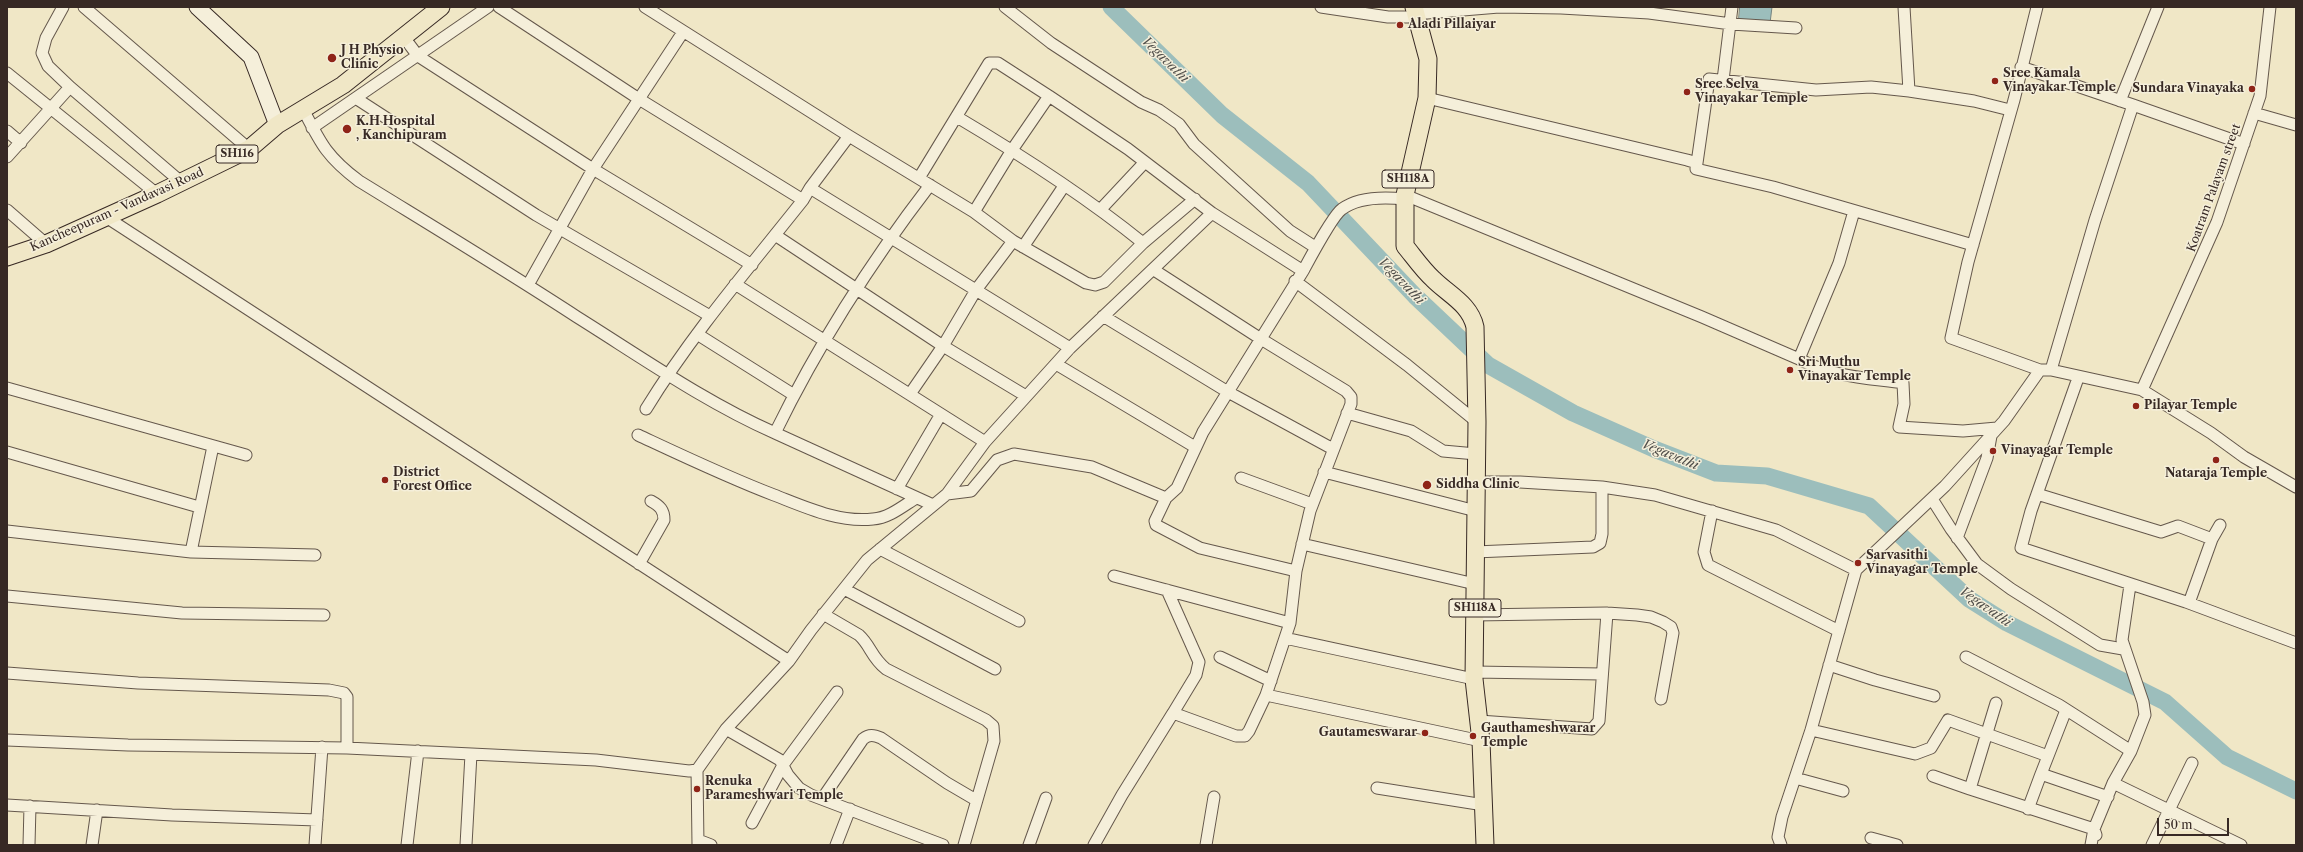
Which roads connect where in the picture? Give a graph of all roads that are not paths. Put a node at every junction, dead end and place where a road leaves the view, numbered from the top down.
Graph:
1 (63, 7) edge
2 (84, 7) edge
3 (197, 7) edge
4 (441, 7) edge
5 (488, 7) edge
6 (499, 7) edge
7 (645, 7) edge
8 (1005, 7) edge
9 (1321, 7) edge
10 (1732, 7) edge
11 (1904, 7) edge
12 (2037, 7) edge
13 (2158, 7) edge
14 (2270, 7) edge
15 (1415, 13) edge
16 (1731, 24) junction
17 (1796, 28) dead end
18 (683, 32) junction
19 (403, 36) junction
20 (418, 56) junction
21 (2021, 67) junction
22 (7, 72) edge
23 (1723, 80) junction
24 (70, 87) junction
25 (1909, 91) junction
26 (1049, 96) junction
27 (639, 98) junction
28 (1427, 98) junction
29 (357, 99) junction
30 (2120, 101) junction
31 (2133, 105) junction
32 (52, 109) junction
33 (303, 109) junction
34 (2010, 110) junction
35 (2254, 113) junction
36 (957, 117) junction
37 (277, 125) junction
38 (2296, 125) edge
39 (312, 128) junction
40 (7, 131) edge
41 (849, 136) junction
42 (21, 142) junction
43 (2244, 144) junction
44 (249, 148) junction
45 (1012, 150) junction
46 (7, 157) edge
47 (1145, 162) junction
48 (1697, 163) junction
49 (593, 169) junction
50 (919, 178) junction
51 (181, 182) junction
52 (930, 184) junction
53 (1064, 186) junction
54 (810, 188) junction
55 (157, 194) junction
56 (1405, 197) junction
57 (1195, 199) junction
58 (803, 200) junction
59 (1101, 209) junction
60 (7, 210) edge
61 (1854, 211) junction
62 (974, 212) junction
63 (1212, 213) junction
64 (106, 217) junction
65 (560, 229) junction
66 (775, 235) junction
67 (889, 237) junction
68 (1012, 241) junction
69 (1143, 242) junction
70 (1318, 243) junction
71 (46, 244) junction
72 (1973, 245) junction
73 (1023, 247) junction
74 (7, 257) edge
75 (752, 265) junction
76 (1154, 270) junction
77 (1303, 272) junction
78 (1295, 281) junction
79 (735, 284) junction
80 (528, 285) junction
81 (855, 289) junction
82 (976, 290) junction
83 (710, 316) junction
84 (1103, 316) junction
85 (697, 334) junction
86 (1261, 339) junction
87 (824, 340) junction
88 (943, 346) junction
89 (1070, 348) junction
90 (1799, 359) junction
91 (1056, 364) junction
92 (2046, 370) junction
93 (668, 374) junction
94 (2078, 378) junction
95 (7, 388) edge
96 (2142, 390) junction
97 (1228, 392) junction
98 (910, 394) junction
99 (794, 395) junction
100 (1026, 396) junction
101 (646, 409) dead end
102 (1348, 413) junction
103 (941, 414) junction
104 (1477, 422) junction
105 (1994, 431) junction
106 (775, 433) junction
107 (638, 435) dead end
108 (985, 442) junction
109 (213, 446) junction
110 (1195, 447) junction
111 (1333, 449) junction
112 (7, 452) edge
113 (1476, 454) junction
114 (246, 456) dead end
115 (1324, 472) junction
116 (1241, 478) dead end
117 (1476, 482) junction
118 (1602, 487) junction
119 (2296, 487) edge
120 (897, 489) junction
121 (948, 494) junction
122 (2036, 494) junction
123 (916, 498) junction
124 (1166, 498) junction
125 (1932, 499) junction
126 (651, 501) dead end
127 (1312, 504) junction
128 (933, 505) junction
129 (198, 507) junction
130 (1476, 511) junction
131 (1712, 511) junction
132 (2220, 524) dead end
133 (7, 531) edge
134 (1957, 538) junction
135 (2212, 539) junction
136 (1302, 544) junction
137 (880, 550) junction
138 (191, 552) junction
139 (1475, 552) junction
140 (315, 555) dead end
141 (638, 564) junction
142 (1856, 570) junction
143 (1296, 571) junction
144 (1114, 576) dead end
145 (1475, 584) junction
146 (2130, 585) junction
147 (844, 589) junction
148 (1167, 590) junction
149 (7, 596) edge
150 (2189, 603) junction
151 (1607, 613) junction
152 (823, 614) junction
153 (324, 615) dead end
154 (1474, 615) junction
155 (1019, 621) dead end
156 (1290, 623) junction
157 (1839, 631) junction
158 (1285, 638) junction
159 (2296, 643) edge
160 (2123, 649) junction
161 (1220, 657) dead end
162 (1966, 657) dead end
163 (789, 661) junction
164 (1829, 665) junction
165 (995, 669) dead end
166 (7, 673) edge
167 (1602, 674) junction
168 (1474, 676) junction
169 (1271, 681) junction
170 (837, 692) dead end
171 (1266, 695) junction
172 (1934, 696) dead end
173 (1661, 699) dead end
174 (1996, 703) dead end
175 (2066, 710) junction
176 (1173, 714) junction
177 (1479, 721) junction
178 (726, 729) junction
179 (1811, 730) junction
180 (1988, 733) junction
181 (7, 740) edge
182 (1481, 741) junction
183 (322, 747) junction
184 (347, 748) junction
185 (418, 751) junction
186 (2131, 752) junction
187 (471, 754) junction
188 (2048, 756) junction
189 (2192, 763) dead end
190 (783, 765) junction
191 (697, 770) junction
192 (2041, 774) junction
193 (1933, 776) dead end
194 (1795, 778) junction
195 (2113, 783) junction
196 (1377, 788) dead end
197 (1970, 788) junction
198 (1843, 791) dead end
199 (1214, 797) dead end
200 (2108, 797) junction
201 (1046, 798) dead end
202 (822, 799) junction
203 (976, 800) junction
204 (7, 805) edge
205 (1484, 805) junction
206 (30, 806) junction
207 (2028, 809) junction
208 (96, 810) junction
209 (850, 810) junction
210 (2169, 810) junction
211 (317, 820) junction
212 (752, 823) dead end
213 (2094, 829) junction
214 (1871, 838) dead end
215 (698, 842) edge
216 (2227, 842) edge
217 (29, 845) edge
218 (92, 845) edge
219 (315, 845) edge
220 (407, 845) edge
221 (466, 845) edge
222 (710, 845) edge
223 (836, 845) edge
224 (943, 845) edge
225 (964, 845) edge
226 (1029, 845) edge
227 (1094, 845) edge
228 (1206, 845) edge
229 (1485, 845) edge
230 (1781, 845) edge
231 (1897, 845) edge
232 (2091, 845) edge
233 (2098, 845) edge
234 (2152, 845) edge
235 (2241, 845) edge

1 - 24 street
2 - 44 street
3 - 37 street
4 - 19 main road, Kancheepuram - Vandavasi Road / SH116
5 - 20 street
6 - 27 street
7 - 18 street
8 - 70 street
9 - 15 street
10 - 16 street
11 - 25 street
12 - 21 street
13 - 30 street
14 - 35 street, Koatram Palayam street
15 - 16 street
15 - 28 main road, SH118A
16 - 17 street
16 - 23 street
18 - 27 street
18 - 41 street
19 - 20 street
19 - 33 main road, Kancheepuram - Vandavasi Road / SH116
20 - 29 street
20 - 49 street
21 - 30 street
21 - 34 street
22 - 32 street
23 - 25 street
23 - 48 street
24 - 32 street
24 - 51 street
25 - 34 street
26 - 36 street
26 - 45 street
26 - 47 street
27 - 49 street
27 - 58 street
28 - 48 street
28 - 56 main road, SH118A
29 - 39 street
29 - 65 street
30 - 31 street
31 - 43 street
31 - 92 street
32 - 42 street
32 - 55 street
33 - 37 main road, Kancheepuram - Vandavasi Road / SH116
33 - 39 street
34 - 72 street
35 - 38 street
35 - 43 street, Koatram Palayam street
36 - 45 street
36 - 50 street
37 - 44 main road, Kancheepuram - Vandavasi Road / SH116
39 - 80 street
40 - 42 street
41 - 50 street
41 - 54 street
42 - 46 street
43 - 96 street, Koatram Palayam street
44 - 51 main road, Kancheepuram - Vandavasi Road / SH116
45 - 53 street
45 - 62 street
47 - 57 street
47 - 59 street
48 - 61 street
49 - 65 street
49 - 75 street
50 - 52 street
51 - 55 main road, Kancheepuram - Vandavasi Road / SH116
52 - 62 street
52 - 67 street
53 - 59 street
53 - 73 street
54 - 58 street
54 - 67 street
55 - 64 main road, Kancheepuram - Vandavasi Road / SH116
56 - 70 street
56 - 90 street
56 - 104 main road, SH118A
57 - 63 street
57 - 69 street
58 - 66 street
59 - 69 street
60 - 71 street
61 - 72 street
61 - 90 street
62 - 68 street
63 - 76 street
63 - 77 street
64 - 71 main road, Kancheepuram - Vandavasi Road / SH116
64 - 141 street
65 - 80 street
65 - 83 street
66 - 75 street
66 - 81 street
67 - 81 street
67 - 82 street
68 - 73 street
68 - 82 street
69 - 73 street
70 - 77 street
71 - 74 main road, Kancheepuram - Vandavasi Road / SH116
72 - 92 street
75 - 79 street
76 - 84 street
76 - 86 street
77 - 78 street
78 - 86 street
78 - 104 street
79 - 83 street
79 - 87 street
80 - 93 street
81 - 87 street
81 - 88 street
82 - 88 street
82 - 89 street
83 - 85 street
84 - 89 street
84 - 97 street
85 - 93 street
85 - 99 street
86 - 97 street
86 - 102 street
87 - 98 street
87 - 99 street
88 - 98 street
88 - 100 street
89 - 91 street
90 - 105 street
91 - 100 street
91 - 110 street
92 - 94 street
92 - 105 street
93 - 101 street
93 - 106 street
94 - 96 street
94 - 122 street
95 - 109 street
96 - 119 street
97 - 110 street
97 - 111 street
98 - 103 street
99 - 106 street
100 - 108 street
102 - 111 street
102 - 113 street
103 - 108 street
103 - 120 street
104 - 113 main road, SH118A
105 - 125 street
105 - 134 street
106 - 120 street
107 - 123 street
108 - 121 street
109 - 114 street
109 - 129 street
110 - 124 street
111 - 115 street
112 - 129 street
113 - 117 main road, SH118A
115 - 127 street
115 - 130 street
116 - 127 street
117 - 118 street
117 - 130 main road, SH118A
118 - 131 street
118 - 139 street
120 - 123 street
121 - 124 street
121 - 128 street
122 - 135 street
122 - 146 street
123 - 128 street
124 - 143 street
125 - 134 street
125 - 142 street
126 - 141 street
127 - 136 street
128 - 137 street
129 - 138 street
130 - 139 main road, SH118A
131 - 142 street
131 - 157 street
132 - 135 street
133 - 138 street
134 - 160 street
135 - 150 street
136 - 143 street
136 - 145 street
137 - 147 street
137 - 155 street
138 - 140 street
139 - 145 main road, SH118A
141 - 163 street
142 - 157 street
143 - 156 street
144 - 148 street
145 - 154 main road, SH118A
146 - 150 street
146 - 160 street
147 - 152 street
147 - 165 street
148 - 156 street
148 - 176 street
149 - 153 street
150 - 159 street
151 - 154 street
151 - 167 street
151 - 173 street
152 - 163 street
152 - 203 street
154 - 168 main road, SH118A
156 - 158 street
157 - 164 street
158 - 168 street
158 - 169 street
160 - 186 street
161 - 169 street
162 - 175 street
163 - 178 street
164 - 172 street
164 - 179 street
166 - 184 street
167 - 168 street
167 - 177 street
168 - 177 main road, SH118A
169 - 171 street
170 - 190 street
171 - 176 street
171 - 182 street
174 - 180 street
175 - 186 street
175 - 188 street
176 - 227 street
177 - 182 main road, SH118A
178 - 190 street
178 - 191 street
179 - 180 street
179 - 194 street
180 - 188 street
180 - 197 street
181 - 183 street
182 - 205 main road, SH118A
183 - 184 street
183 - 211 street
184 - 185 street
185 - 187 street
185 - 220 street
186 - 195 street
187 - 191 street
187 - 221 street
188 - 192 street
189 - 210 street
190 - 202 street
190 - 212 street
191 - 215 street
192 - 200 street
192 - 207 street
193 - 197 street
194 - 198 street
194 - 230 street
195 - 200 street
195 - 210 street
196 - 205 street
197 - 207 street
199 - 228 street
200 - 213 street
201 - 226 street
202 - 203 street
202 - 209 street
203 - 225 street
204 - 206 street
205 - 229 main road, SH118A
206 - 208 street
206 - 217 street
207 - 213 street
208 - 211 street
208 - 218 street
209 - 223 street
209 - 224 street
210 - 216 street
210 - 234 street
211 - 219 street
213 - 232 street
213 - 233 street
214 - 231 street
215 - 222 street
216 - 235 street

